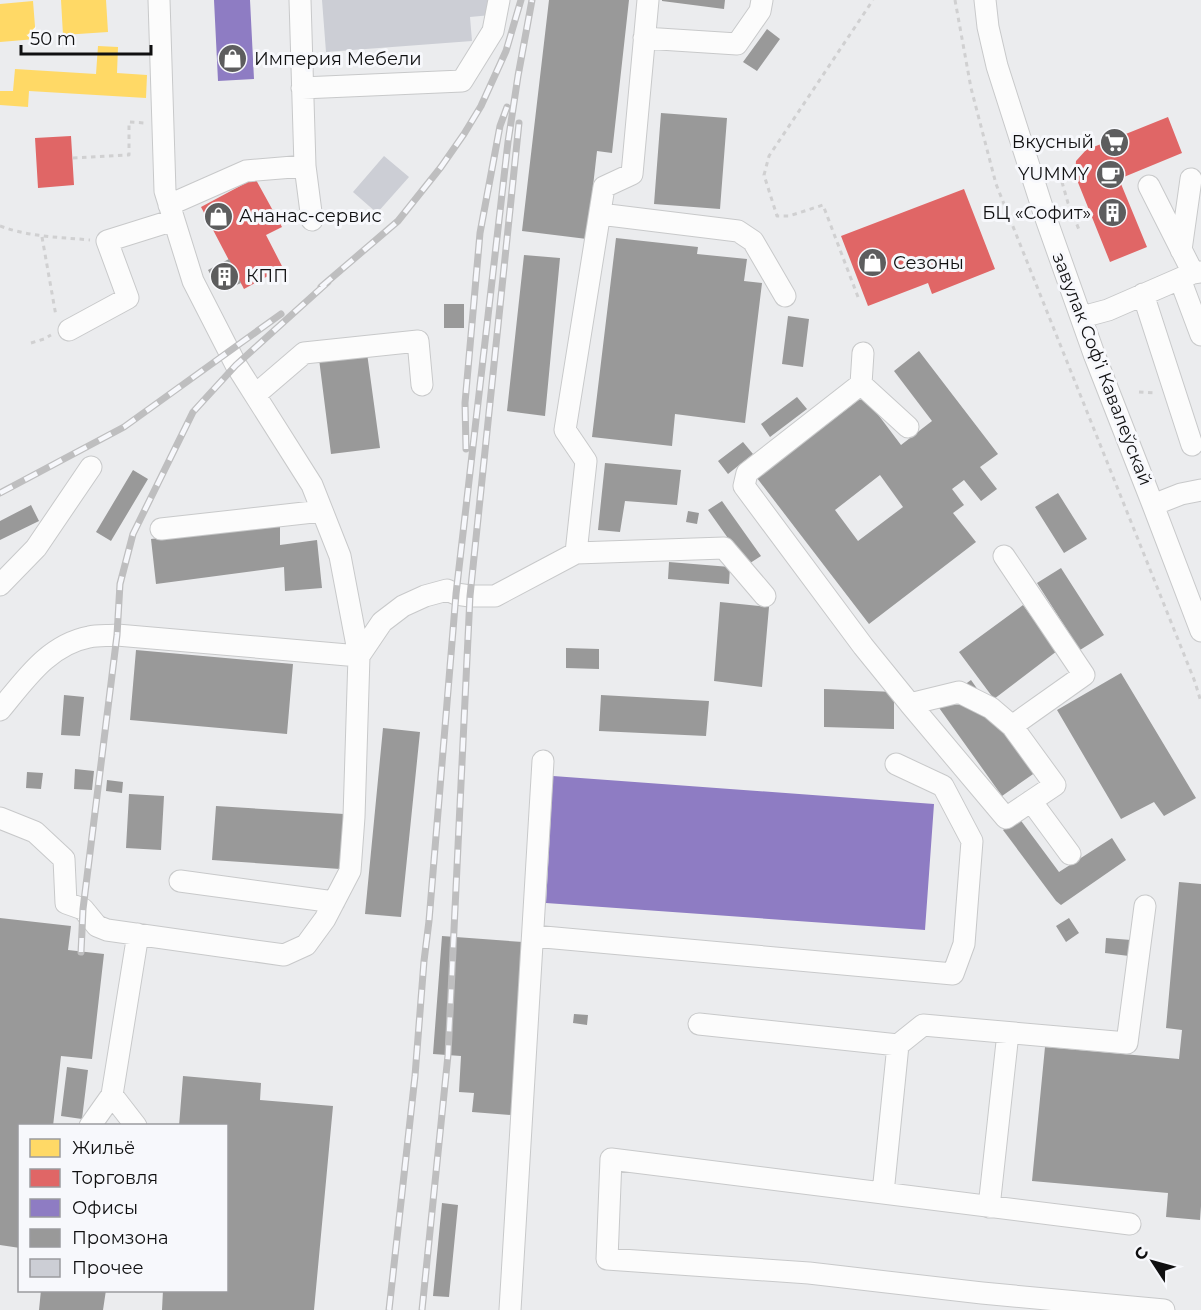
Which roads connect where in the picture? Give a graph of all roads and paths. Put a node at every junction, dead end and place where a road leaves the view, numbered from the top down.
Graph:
1 (159, 0) edge
2 (300, 0) edge
3 (499, 0) edge
4 (648, 0) edge
5 (762, 0) edge
6 (873, 0) edge
7 (955, 0) edge
8 (985, 0) edge
9 (644, 38) junction
10 (302, 88) junction
11 (152, 123) dead end
12 (73, 158) dead end
13 (305, 166) junction
14 (1191, 179) dead end
15 (1062, 182) dead end
16 (1149, 186) dead end
17 (171, 213) junction
18 (600, 214) junction
19 (312, 220) dead end
20 (0, 226) edge
21 (1080, 232) dead end
22 (42, 236) junction
23 (107, 241) junction
24 (1181, 250) junction
25 (1191, 275) edge
26 (1143, 294) junction
27 (785, 296) dead end
28 (858, 297) dead end
29 (1082, 317) junction
30 (63, 324) joint
31 (1201, 335) edge
32 (1066, 337) dead end
33 (1059, 339) junction
34 (863, 352) dead end
35 (1081, 377) dead end
36 (1075, 380) junction
37 (861, 384) junction
38 (422, 385) dead end
39 (255, 395) junction
40 (908, 427) dead end
41 (1192, 445) dead end
42 (91, 467) dead end
43 (1201, 490) edge
44 (1154, 505) junction
45 (322, 511) junction
46 (161, 529) dead end
47 (576, 553) junction
48 (1004, 556) dead end
49 (0, 585) edge
50 (765, 596) dead end
51 (1201, 631) edge
52 (359, 657) junction
53 (1201, 702) edge
54 (910, 704) junction
55 (0, 710) edge
56 (1012, 726) junction
57 (543, 761) dead end
58 (896, 764) dead end
59 (1031, 801) junction
60 (0, 818) edge
61 (1070, 854) dead end
62 (180, 881) dead end
63 (334, 902) junction
64 (1144, 906) dead end
65 (138, 934) junction
66 (533, 936) junction
67 (699, 1024) dead end
68 (1008, 1033) junction
69 (898, 1045) junction
70 (112, 1095) junction
71 (91, 1124) edge
72 (135, 1124) edge
73 (883, 1193) junction
74 (989, 1207) junction
75 (1130, 1224) dead end
76 (981, 1301) edge
77 (1091, 1307) edge
78 (510, 1310) edge
79 (1164, 1310) edge

1 - 17 street
2 - 10 street
3 - 10 street
4 - 9 street
5 - 9 street
6 - 28 path
7 - 33 path
8 - 29 street, завулак Софʼі Кавалеўскай
9 - 18 street
10 - 13 street
11 - 12 path
13 - 17 street
13 - 19 street
14 - 24 street
15 - 21 path
16 - 24 street
17 - 23 street
17 - 39 street
18 - 27 street
18 - 47 street
20 - 22 path
22 - 23 path
22 - 30 path
23 - 30 street
24 - 25 street
25 - 26 street
25 - 31 street
26 - 29 street
26 - 41 street
29 - 44 street, завулак Софʼі Кавалеўскай
32 - 33 path
33 - 36 path
34 - 37 street
35 - 36 path
36 - 53 path
37 - 40 street
37 - 54 street
38 - 39 street
39 - 45 street
42 - 49 street
43 - 44 street
44 - 51 street, завулак Софʼі Кавалеўскай
45 - 46 street
45 - 52 street
47 - 50 street
47 - 52 street
48 - 56 street
52 - 55 street
52 - 63 street
54 - 56 street
54 - 59 street
56 - 59 street
57 - 66 street
58 - 66 street
59 - 61 street
60 - 65 street
62 - 63 street
63 - 65 street
64 - 68 street
65 - 70 street
66 - 78 street
67 - 69 street
68 - 69 street
68 - 74 street
69 - 73 street
70 - 71 street
70 - 72 street
73 - 74 street
73 - 76 street
74 - 75 street
76 - 77 street
77 - 79 street

